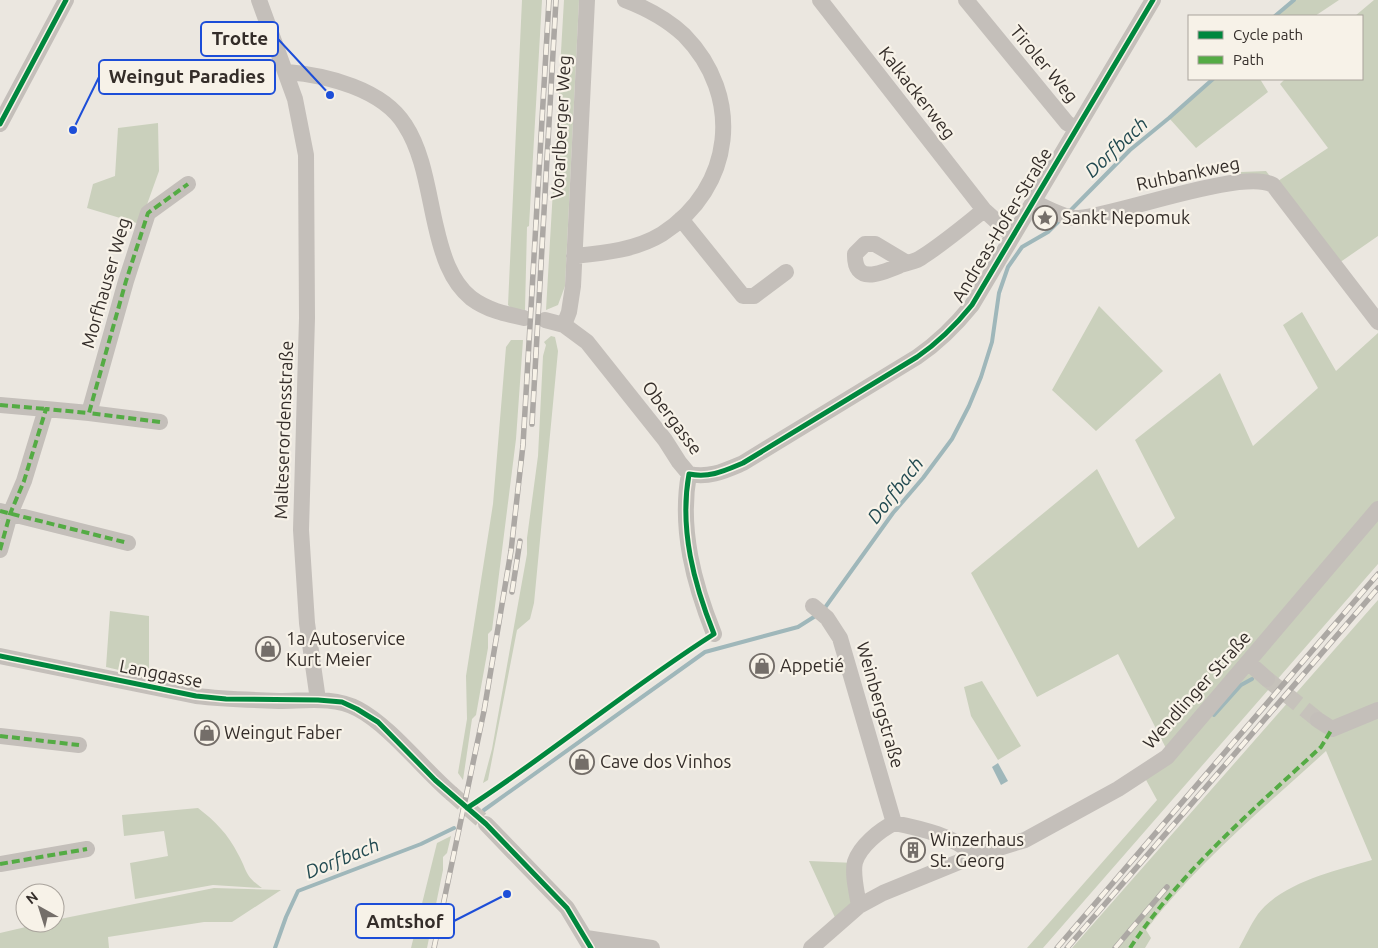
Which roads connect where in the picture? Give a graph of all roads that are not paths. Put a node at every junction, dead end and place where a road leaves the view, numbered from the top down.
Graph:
1 (66, 0) edge
2 (259, 0) edge
3 (587, 0) edge
4 (626, 0) edge
5 (820, 0) edge
6 (966, 0) edge
7 (1153, 0) edge
8 (287, 72) junction
9 (0, 124) edge
10 (1075, 128) junction
11 (188, 184) dead end
12 (1033, 202) junction
13 (984, 210) junction
14 (681, 219) junction
15 (1013, 236) junction
16 (574, 256) junction
17 (907, 263) dead end
18 (786, 272) dead end
19 (524, 318) dead end
20 (545, 320) dead end
21 (1378, 322) edge
22 (564, 325) junction
23 (0, 405) edge
24 (46, 409) junction
25 (89, 413) junction
26 (160, 422) dead end
27 (689, 474) junction
28 (1378, 509) edge
29 (5, 513) edge
30 (128, 543) dead end
31 (0, 550) edge
32 (818, 610) dead end
33 (714, 634) dead end
34 (0, 656) edge
35 (1249, 663) junction
36 (1267, 679) tunnel mouth
37 (318, 700) junction
38 (1378, 710) edge
39 (1325, 725) dead end
40 (0, 736) edge
41 (79, 746) dead end
42 (451, 794) tunnel mouth
43 (894, 823) junction
44 (486, 824) tunnel mouth
45 (88, 849) dead end
46 (976, 855) junction
47 (0, 864) edge
48 (859, 906) junction
49 (588, 943) edge
50 (652, 948) edge
51 (811, 948) edge

1 - 9 street
2 - 8 street, Malteserordensstraße
3 - 16 street, Vorarlberger Weg
4 - 14 street
5 - 13 street, Kalkackerweg
6 - 10 street, Tiroler Weg
7 - 10 street, Andreas-Hofer-Straße
8 - 19 street
8 - 37 street, Malteserordensstraße
10 - 12 street, Andreas-Hofer-Straße
11 - 25 street, Morfhauser Weg
12 - 15 street, Andreas-Hofer-Straße
12 - 21 street, Ruhbankweg
13 - 15 street, Kalkackerweg
13 - 17 street
14 - 16 street
14 - 18 street
15 - 27 street, Andreas-Hofer-Straße
16 - 22 street, Vorarlberger Weg
20 - 22 street, Obergasse
22 - 27 street, Obergasse
23 - 24 street
24 - 25 street
24 - 29 street
25 - 26 street
27 - 33 street, Obergasse
28 - 35 street, Wendlinger Straße
29 - 30 street
29 - 31 street
32 - 43 street, Weinbergstraße
34 - 37 street, Langgasse
35 - 36 street
35 - 46 street, Wendlinger Straße
37 - 42 street
38 - 39 street
40 - 41 street
43 - 46 street
43 - 48 street
44 - 49 street
45 - 47 street
46 - 48 street, Wendlinger Straße
48 - 51 street, Wendlinger Straße
49 - 50 street

